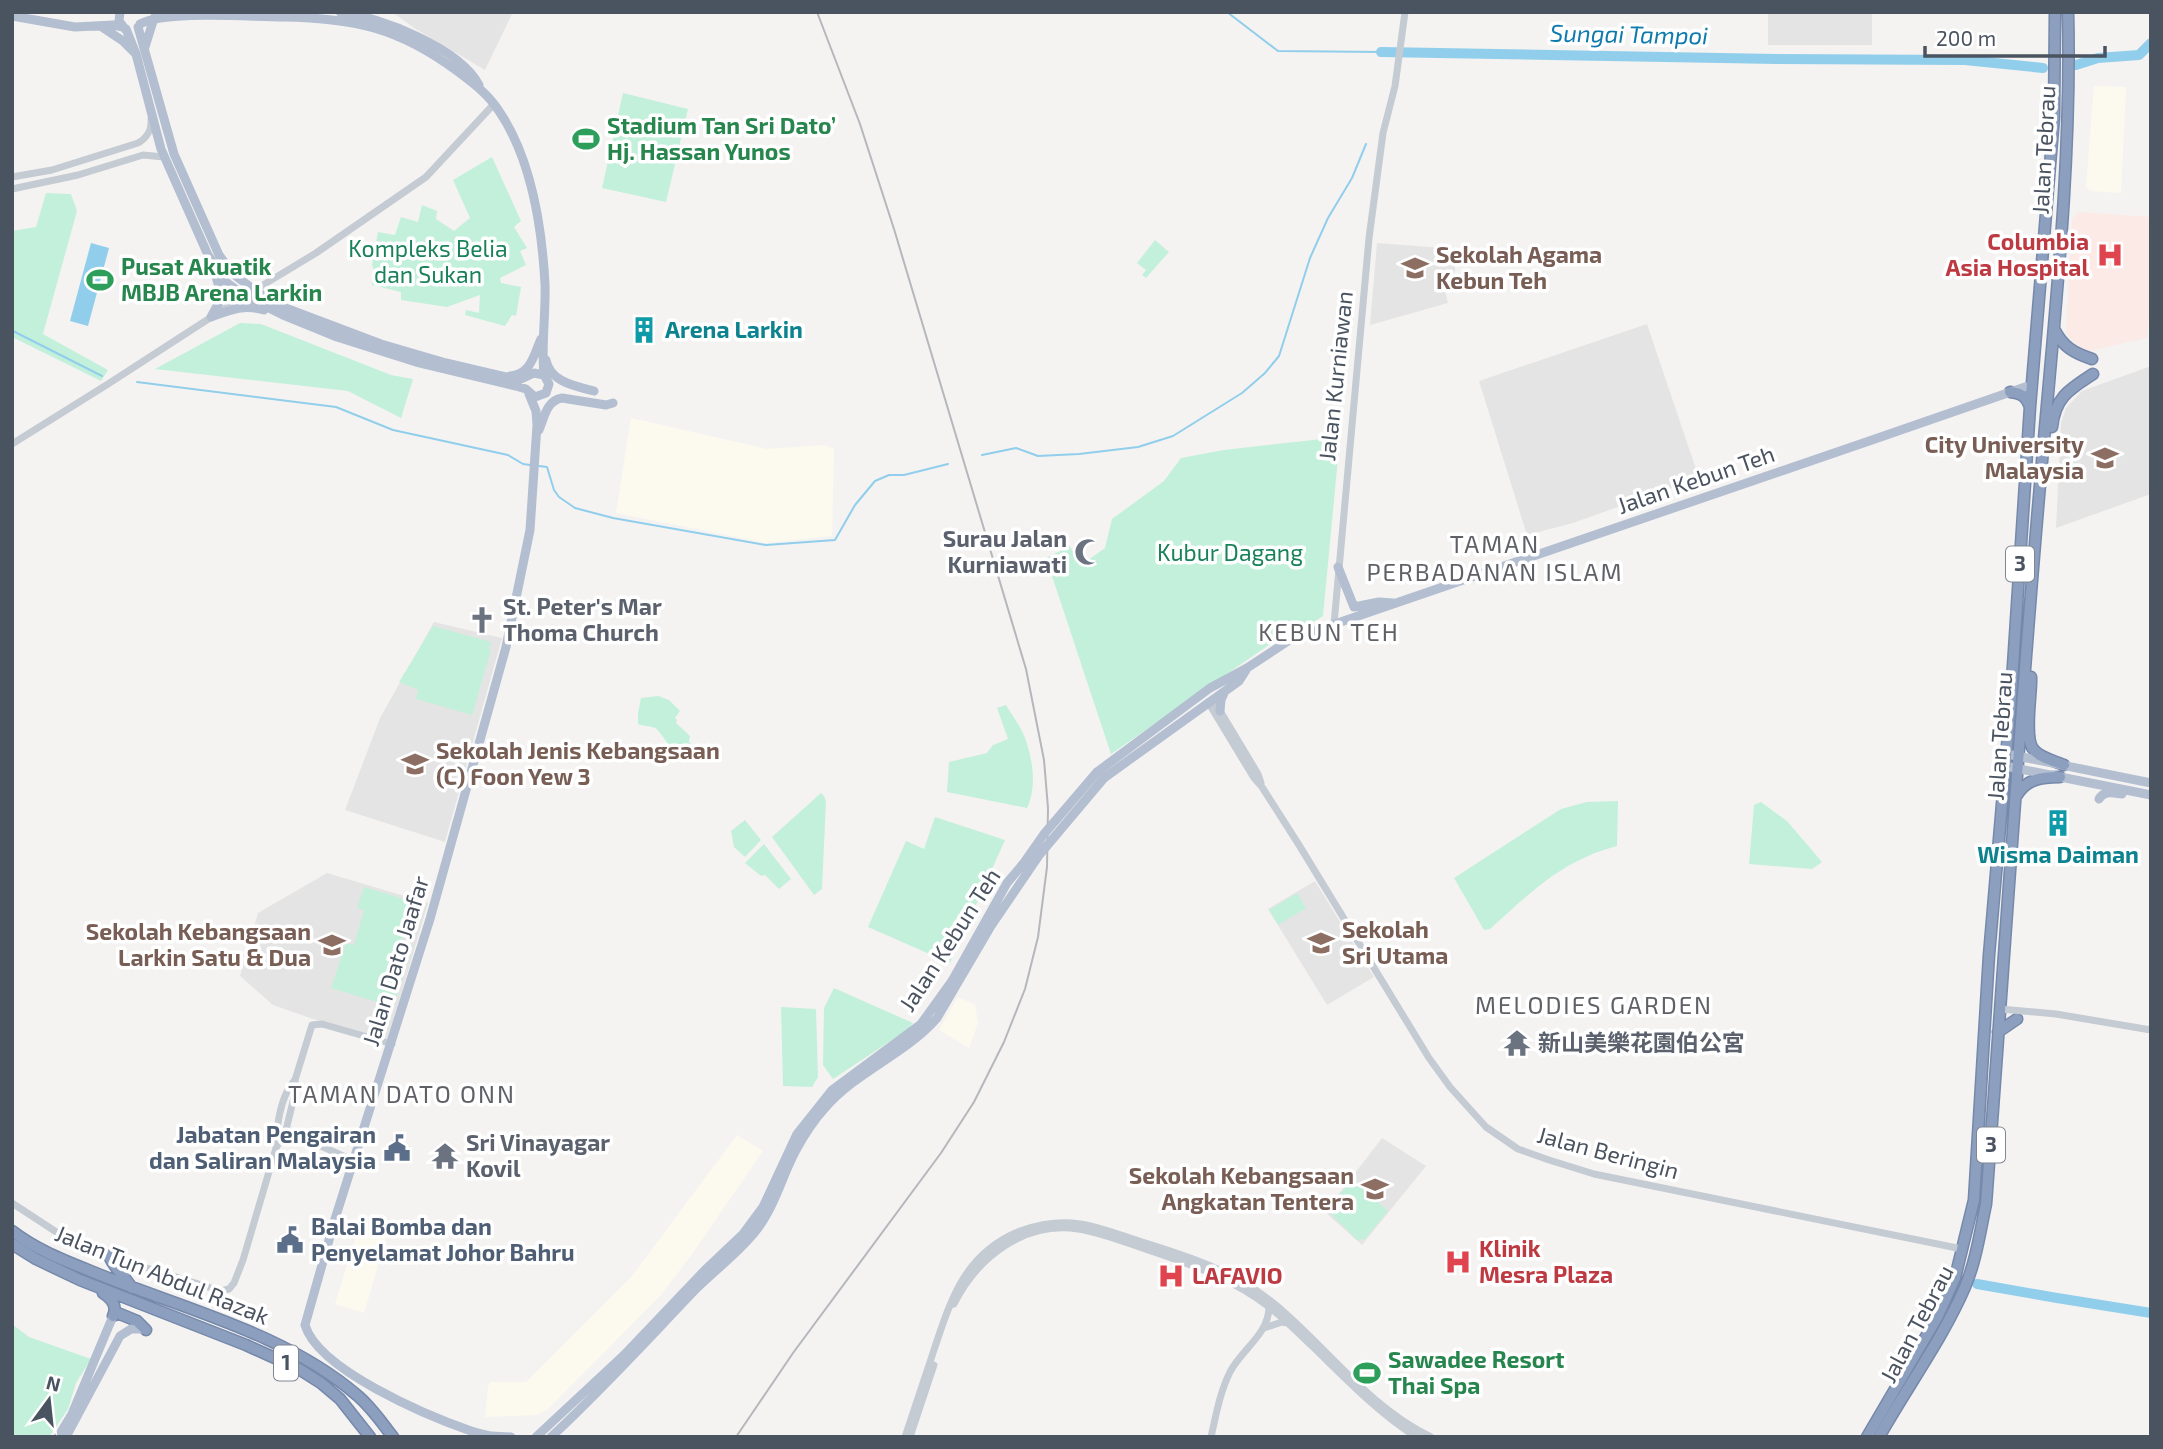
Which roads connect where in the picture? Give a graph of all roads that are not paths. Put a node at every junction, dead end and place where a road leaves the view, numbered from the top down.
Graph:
1 (340, 12) edge
2 (389, 12) edge
3 (1405, 12) edge
4 (2055, 12) edge
5 (2068, 12) edge
6 (118, 13) edge
7 (141, 13) edge
8 (368, 14) edge
9 (12, 16) edge
10 (154, 18) junction
11 (391, 24) junction
12 (100, 25) junction
13 (139, 26) junction
14 (125, 28) junction
15 (140, 53) junction
16 (482, 89) junction
17 (494, 104) junction
18 (150, 108) junction
19 (164, 157) junction
20 (12, 177) edge
21 (12, 189) edge
22 (212, 262) junction
23 (2057, 282) junction
24 (249, 293) junction
25 (283, 315) junction
26 (211, 317) junction
27 (2053, 327) junction
28 (543, 339) junction
29 (2092, 359) dead end
30 (2093, 374) dead end
31 (535, 375) junction
32 (487, 377) junction
33 (2031, 384) junction
34 (593, 391) dead end
35 (527, 392) junction
36 (2010, 392) junction
37 (546, 393) junction
38 (613, 403) dead end
39 (2047, 404) junction
40 (1964, 407) junction
41 (2030, 407) junction
42 (537, 434) junction
43 (12, 444) edge
44 (2037, 517) junction
45 (1338, 567) junction
46 (1395, 604) junction
47 (1334, 624) junction
48 (2028, 643) junction
49 (1221, 687) junction
50 (1210, 700) junction
51 (1185, 708) junction
52 (1199, 709) junction
53 (1217, 712) junction
54 (2005, 760) junction
55 (2019, 762) junction
56 (2064, 765) junction
57 (1100, 775) junction
58 (2060, 777) junction
59 (2151, 783) edge
60 (2137, 792) junction
61 (2151, 795) edge
62 (2016, 797) junction
63 (2099, 799) dead end
64 (1986, 999) junction
65 (1999, 1012) junction
66 (2017, 1018) dead end
67 (1984, 1029) junction
68 (2151, 1030) edge
69 (1998, 1032) junction
70 (391, 1044) junction
71 (295, 1080) junction
72 (282, 1107) junction
73 (286, 1130) junction
74 (276, 1148) junction
75 (354, 1161) junction
76 (12, 1203) edge
77 (12, 1231) edge
78 (12, 1244) edge
79 (1962, 1249) junction
80 (109, 1256) junction
81 (134, 1264) junction
82 (124, 1276) junction
83 (80, 1280) junction
84 (132, 1288) junction
85 (1269, 1307) junction
86 (114, 1314) junction
87 (1287, 1323) junction
88 (1264, 1328) junction
89 (144, 1330) joint
90 (549, 1433) edge
91 (480, 1435) edge
92 (491, 1436) edge
93 (58, 1437) edge
94 (66, 1437) edge
95 (370, 1437) edge
96 (393, 1437) edge
97 (511, 1437) edge
98 (530, 1437) edge
99 (536, 1437) edge
100 (908, 1437) edge
101 (1211, 1437) edge
102 (1416, 1437) edge
103 (1431, 1437) edge
104 (1867, 1437) edge
105 (1878, 1437) edge

1 - 8 main road
2 - 11 main road
3 - 45 street, Jalan Kurniawan
4 - 33 highway, Jalan Tebrau / 3
5 - 23 highway, Jalan Tebrau / 3
6 - 12 main road
6 - 14 main road
7 - 13 main road
8 - 11 main road
9 - 12 main road
10 - 13 main road
10 - 15 main road
10 - 16 main road
11 - 16 main road
12 - 14 main road
12 - 15 main road
13 - 14 main road
13 - 15 main road
14 - 15 main road
15 - 18 main road
15 - 24 main road
16 - 17 main road
17 - 24 street
17 - 28 main road
18 - 19 main road
18 - 20 street
19 - 21 street
19 - 22 main road
22 - 24 main road
22 - 26 main road
23 - 27 highway, Jalan Tebrau / 3
23 - 33 highway
24 - 25 main road
24 - 26 street
24 - 32 main road
25 - 26 main road
25 - 32 main road
26 - 43 street
27 - 29 highway
27 - 39 highway, Jalan Tebrau / 3
28 - 31 main road
28 - 32 main road
28 - 34 main road
30 - 44 highway
31 - 32 main road
31 - 35 main road, Jalan Dato Jaafar
31 - 37 main road, Jalan Dato Jaafar
32 - 35 main road
32 - 42 main road
33 - 36 main road, Jalan Kebun Teh
33 - 39 highway
33 - 40 main road, Jalan Kebun Teh
33 - 41 highway, Jalan Tebrau / 3
35 - 37 main road
35 - 42 main road, Jalan Dato Jaafar
36 - 40 main road, Jalan Kebun Teh
36 - 41 highway
37 - 42 main road, Jalan Dato Jaafar
38 - 42 main road
39 - 44 highway, Jalan Tebrau / 3
40 - 46 main road, Jalan Kebun Teh
41 - 54 highway, Jalan Tebrau / 3
42 - 70 main road, Jalan Dato Jaafar
44 - 48 highway, Jalan Tebrau / 3
45 - 46 main road
45 - 47 street, Jalan Kurniawan
46 - 47 main road, Jalan Kebun Teh
47 - 49 main road, Jalan Kebun Teh
48 - 55 highway, Jalan Tebrau / 3
48 - 56 highway
49 - 50 main road, Jalan Kebun Teh
49 - 51 main road, Jalan Kebun Teh
49 - 53 main road
50 - 51 main road
50 - 52 main road, Jalan Kebun Teh
50 - 53 street, Jalan Beringin
51 - 57 main road, Jalan Kebun Teh
52 - 53 main road
52 - 57 main road, Jalan Kebun Teh
53 - 79 street, Jalan Beringin
54 - 55 main road
54 - 64 highway, Jalan Tebrau / 3
55 - 56 main road
55 - 58 main road
55 - 62 highway, Jalan Tebrau / 3
56 - 59 main road
57 - 90 main road, Jalan Kebun Teh, bridge
58 - 60 main road
58 - 62 highway
60 - 61 main road
60 - 63 main road
62 - 65 highway, Jalan Tebrau / 3
64 - 65 highway
64 - 67 highway, Jalan Tebrau / 3
65 - 67 highway
65 - 68 street
65 - 69 highway, Jalan Tebrau / 3
66 - 69 highway
67 - 79 highway, Jalan Tebrau / 3
69 - 105 highway, Jalan Tebrau / 3
70 - 71 street
70 - 75 main road, Jalan Dato Jaafar
71 - 72 street
71 - 73 street
72 - 73 street
72 - 74 street
73 - 74 street
73 - 75 street
74 - 81 street
75 - 91 main road, Jalan Dato Jaafar
76 - 80 street
77 - 84 highway, Jalan Tun Abdul Razak / 1
78 - 83 highway, Jalan Tun Abdul Razak / 1
79 - 104 highway, Jalan Tebrau / 3
80 - 81 street
80 - 82 highway
81 - 82 highway
82 - 84 highway
83 - 86 highway
83 - 95 highway, Jalan Tun Abdul Razak / 1
84 - 96 highway, Jalan Tun Abdul Razak / 1
85 - 87 street
85 - 88 street
85 - 100 street
86 - 89 highway
86 - 93 main road
87 - 88 street
87 - 102 street
88 - 101 street
89 - 94 main road
90 - 98 main road
90 - 99 main road, Jalan Kebun Teh
91 - 92 main road, Jalan Dato Jaafar
92 - 97 main road, Jalan Dato Jaafar
100 - 103 street

